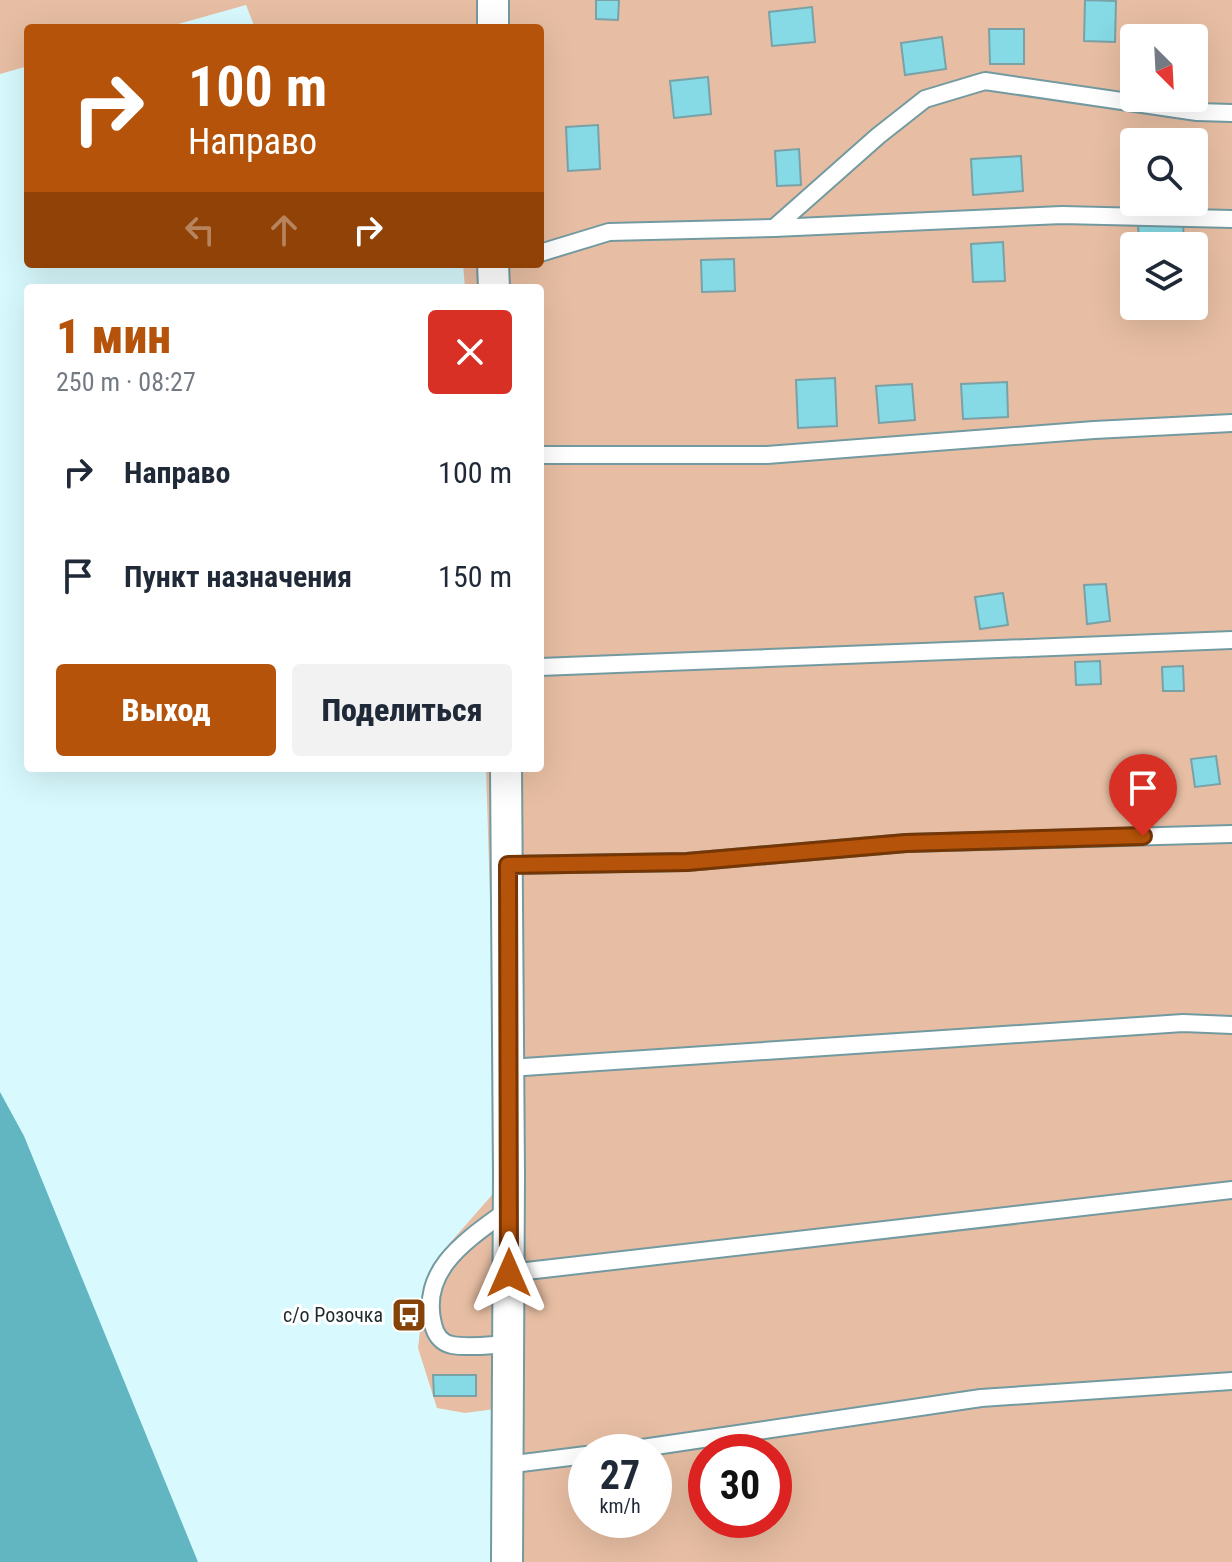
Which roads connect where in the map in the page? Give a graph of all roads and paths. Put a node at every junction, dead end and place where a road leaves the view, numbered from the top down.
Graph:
1 (493, 0) edge
2 (493, 24) edge
3 (1232, 113) edge
4 (1232, 219) edge
5 (774, 228) junction
6 (544, 252) edge
7 (1232, 423) edge
8 (544, 455) edge
9 (1232, 640) edge
10 (544, 667) edge
11 (506, 772) edge
12 (1232, 834) edge
13 (508, 865) junction
14 (1232, 1025) edge
15 (509, 1068) junction
16 (1232, 1190) edge
17 (509, 1209) junction
18 (509, 1273) junction
19 (508, 1344) junction
20 (1232, 1381) edge
21 (672, 1444) edge
22 (568, 1457) edge
23 (506, 1465) junction
24 (507, 1562) edge

1 - 2 street
3 - 5 lane
4 - 5 lane
5 - 6 lane
7 - 8 lane
9 - 10 lane
11 - 13 street
12 - 13 lane
13 - 15 street
14 - 15 lane
15 - 17 street
16 - 18 lane
17 - 18 street
17 - 19 lane
18 - 19 street
19 - 23 street
20 - 21 lane
22 - 23 lane
23 - 24 street

